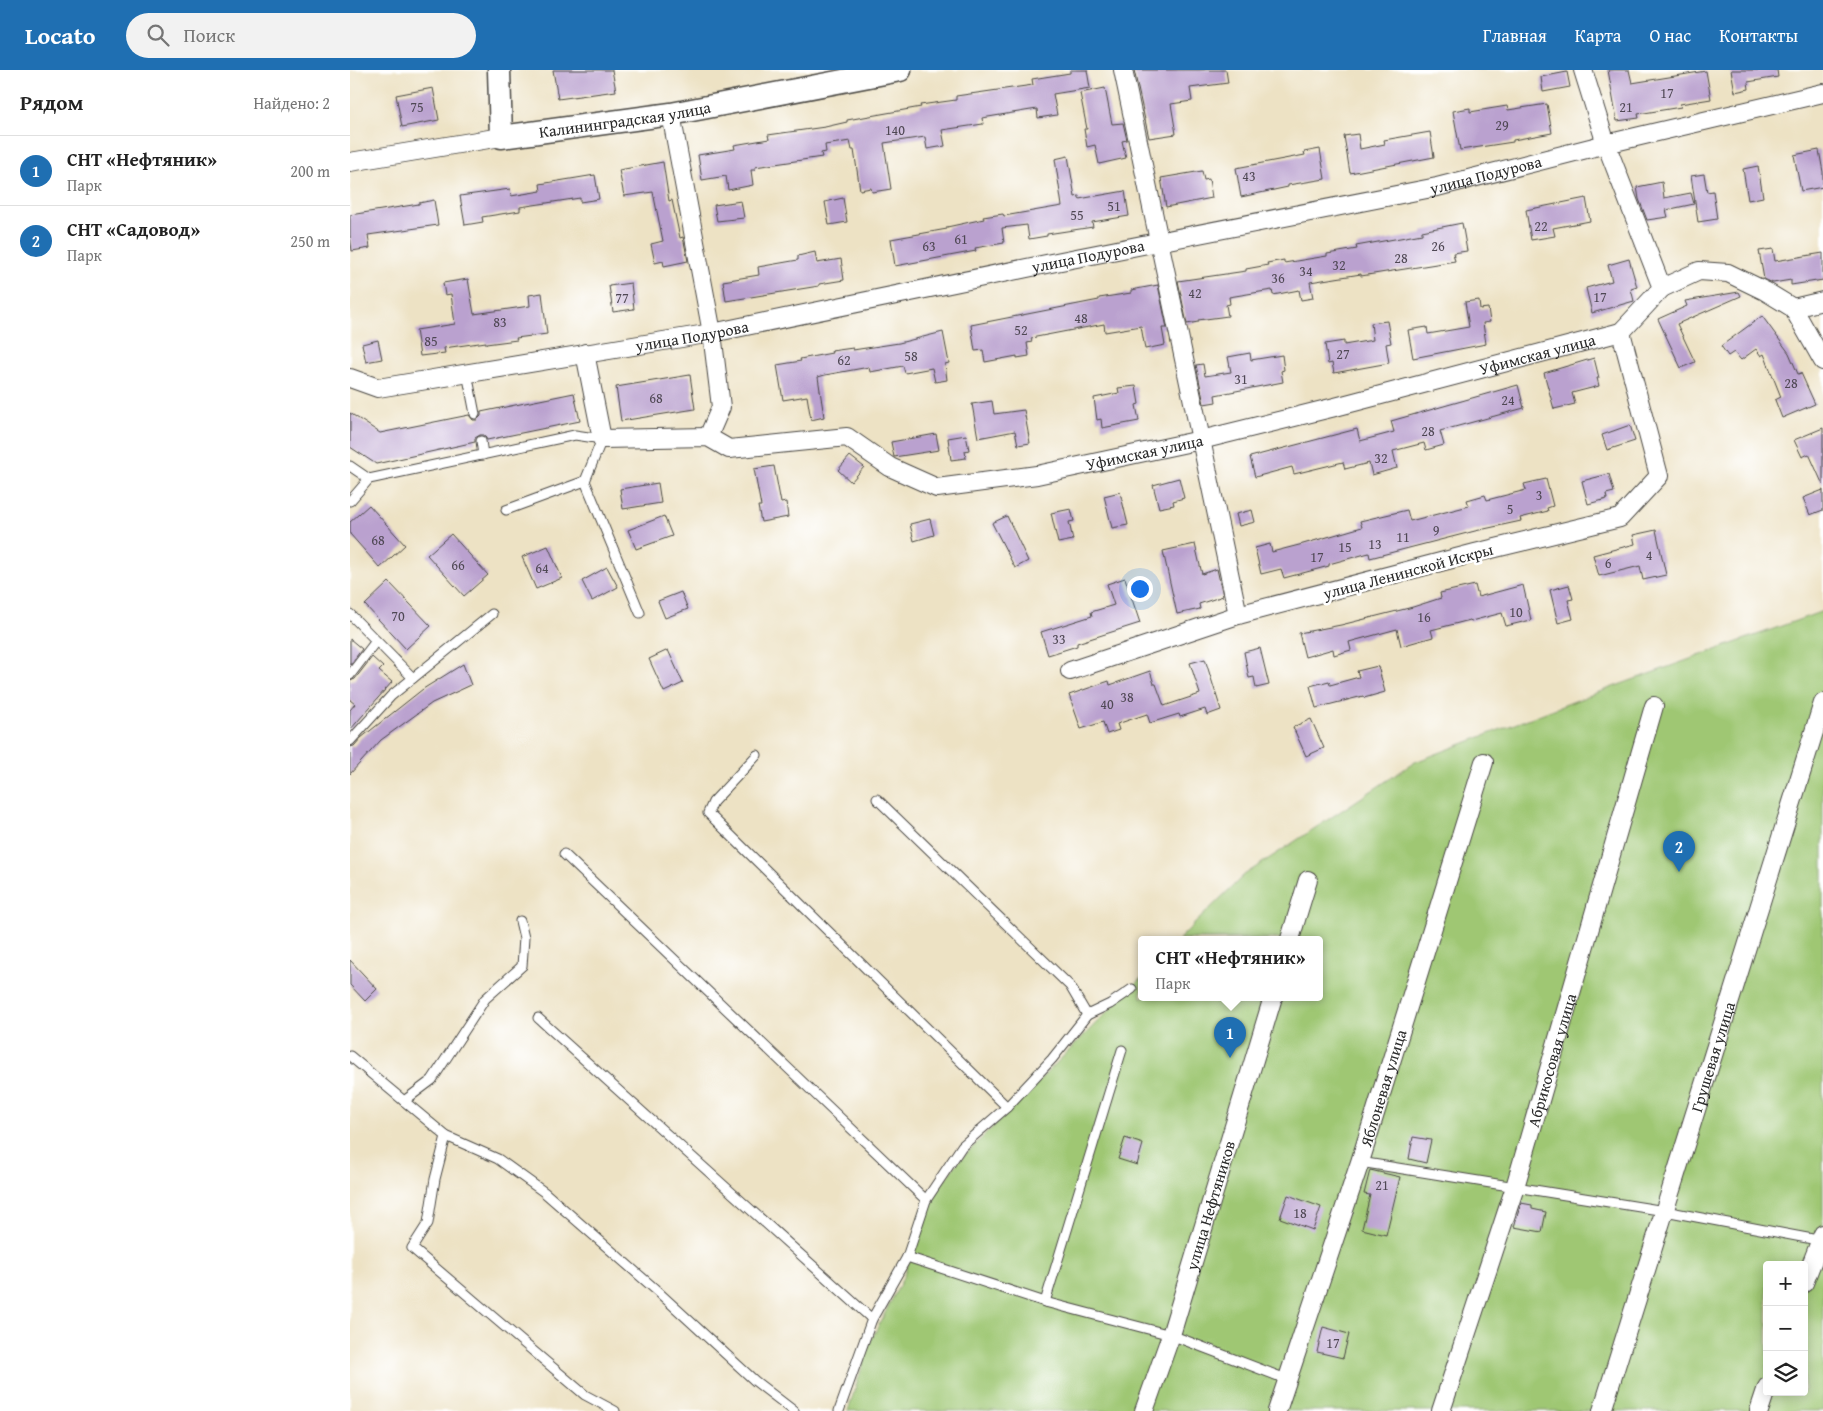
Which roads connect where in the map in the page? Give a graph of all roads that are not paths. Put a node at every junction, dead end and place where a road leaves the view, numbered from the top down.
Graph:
1 (499, 70) edge
2 (1123, 70) edge
3 (1583, 70) edge
4 (893, 71) edge
5 (1823, 93) edge
6 (671, 114) junction
7 (501, 137) junction
8 (1606, 144) junction
9 (350, 162) edge
10 (1159, 242) junction
11 (1662, 288) junction
12 (1823, 302) edge
13 (1793, 308) junction
14 (1621, 332) junction
15 (712, 333) junction
16 (585, 353) junction
17 (1823, 361) edge
18 (467, 373) junction
19 (350, 378) edge
20 (475, 414) dead end
21 (708, 437) junction
22 (602, 439) junction
23 (1201, 440) junction
24 (481, 441) dead end
25 (483, 455) junction
26 (350, 466) edge
27 (369, 479) junction
28 (585, 481) junction
29 (350, 502) edge
30 (506, 510) dead end
31 (640, 613) dead end
32 (350, 614) edge
33 (492, 614) dead end
34 (1238, 615) junction
35 (376, 641) junction
36 (1070, 670) dead end
37 (350, 675) edge
38 (413, 678) junction
39 (1823, 703) edge
40 (1654, 706) dead end
41 (350, 741) edge
42 (757, 756) dead end
43 (1484, 762) dead end
44 (877, 799) dead end
45 (564, 854) dead end
46 (1308, 880) dead end
47 (520, 921) dead end
48 (1291, 936) edge
49 (1132, 989) dead end
50 (1271, 1001) edge
51 (1087, 1015) junction
52 (538, 1018) dead end
53 (1122, 1050) dead end
54 (350, 1056) edge
55 (404, 1101) junction
56 (1007, 1107) junction
57 (446, 1136) junction
58 (1360, 1162) junction
59 (1515, 1187) junction
60 (926, 1200) junction
61 (1665, 1211) junction
62 (1822, 1238) edge
63 (907, 1257) junction
64 (1808, 1273) edge
65 (1045, 1302) junction
66 (872, 1319) junction
67 (1171, 1335) junction
68 (1286, 1379) junction
69 (1764, 1396) edge
70 (615, 1411) edge
71 (794, 1411) edge
72 (839, 1411) edge
73 (1144, 1411) edge
74 (1277, 1411) edge
75 (1441, 1411) edge
76 (1602, 1411) edge
77 (1759, 1411) edge

1 - 7 street
2 - 10 street
3 - 8 street
4 - 6 street, Калининградская улица
5 - 8 street, улица Подурова
6 - 7 street, Калининградская улица
6 - 15 street
7 - 9 street, Калининградская улица
8 - 10 street, улица Подурова
8 - 11 street
10 - 15 street, улица Подурова
10 - 23 street
11 - 13 street
11 - 14 street
12 - 13 street
13 - 17 street
14 - 23 street, Уфимская улица
14 - 34 street, улица Ленинской Искры
15 - 16 street, улица Подурова
15 - 21 street
16 - 18 street, улица Подурова
16 - 22 street
18 - 19 street, улица Подурова
18 - 20 lane
21 - 22 street, Уфимская улица
21 - 23 street, Уфимская улица
22 - 25 lane
22 - 28 lane
23 - 34 street
24 - 25 lane
25 - 27 lane
26 - 27 lane
27 - 29 lane
28 - 30 lane
28 - 31 lane
32 - 35 lane
33 - 38 lane
34 - 36 street, улица Ленинской Искры
35 - 37 lane
35 - 38 lane
38 - 41 lane
39 - 61 street, Грушевая улица
40 - 59 street, Абрикосовая улица
42 - 56 lane
43 - 58 street, Яблоневая улица
44 - 51 lane
45 - 60 lane
46 - 48 street
47 - 55 lane
49 - 51 lane
50 - 67 street, улица Нефтяников
51 - 56 lane
52 - 66 lane
53 - 65 lane
54 - 55 lane
55 - 57 lane
56 - 60 lane
57 - 70 lane
57 - 71 lane
58 - 59 lane
58 - 68 street, Яблоневая улица
59 - 61 lane
59 - 75 street, Абрикосовая улица
60 - 63 lane
61 - 62 lane
61 - 76 street, Грушевая улица
62 - 64 street
63 - 65 lane
63 - 66 lane
65 - 67 lane
66 - 72 lane
67 - 68 lane
67 - 73 street, улица Нефтяников
68 - 74 street, Яблоневая улица
69 - 77 street

